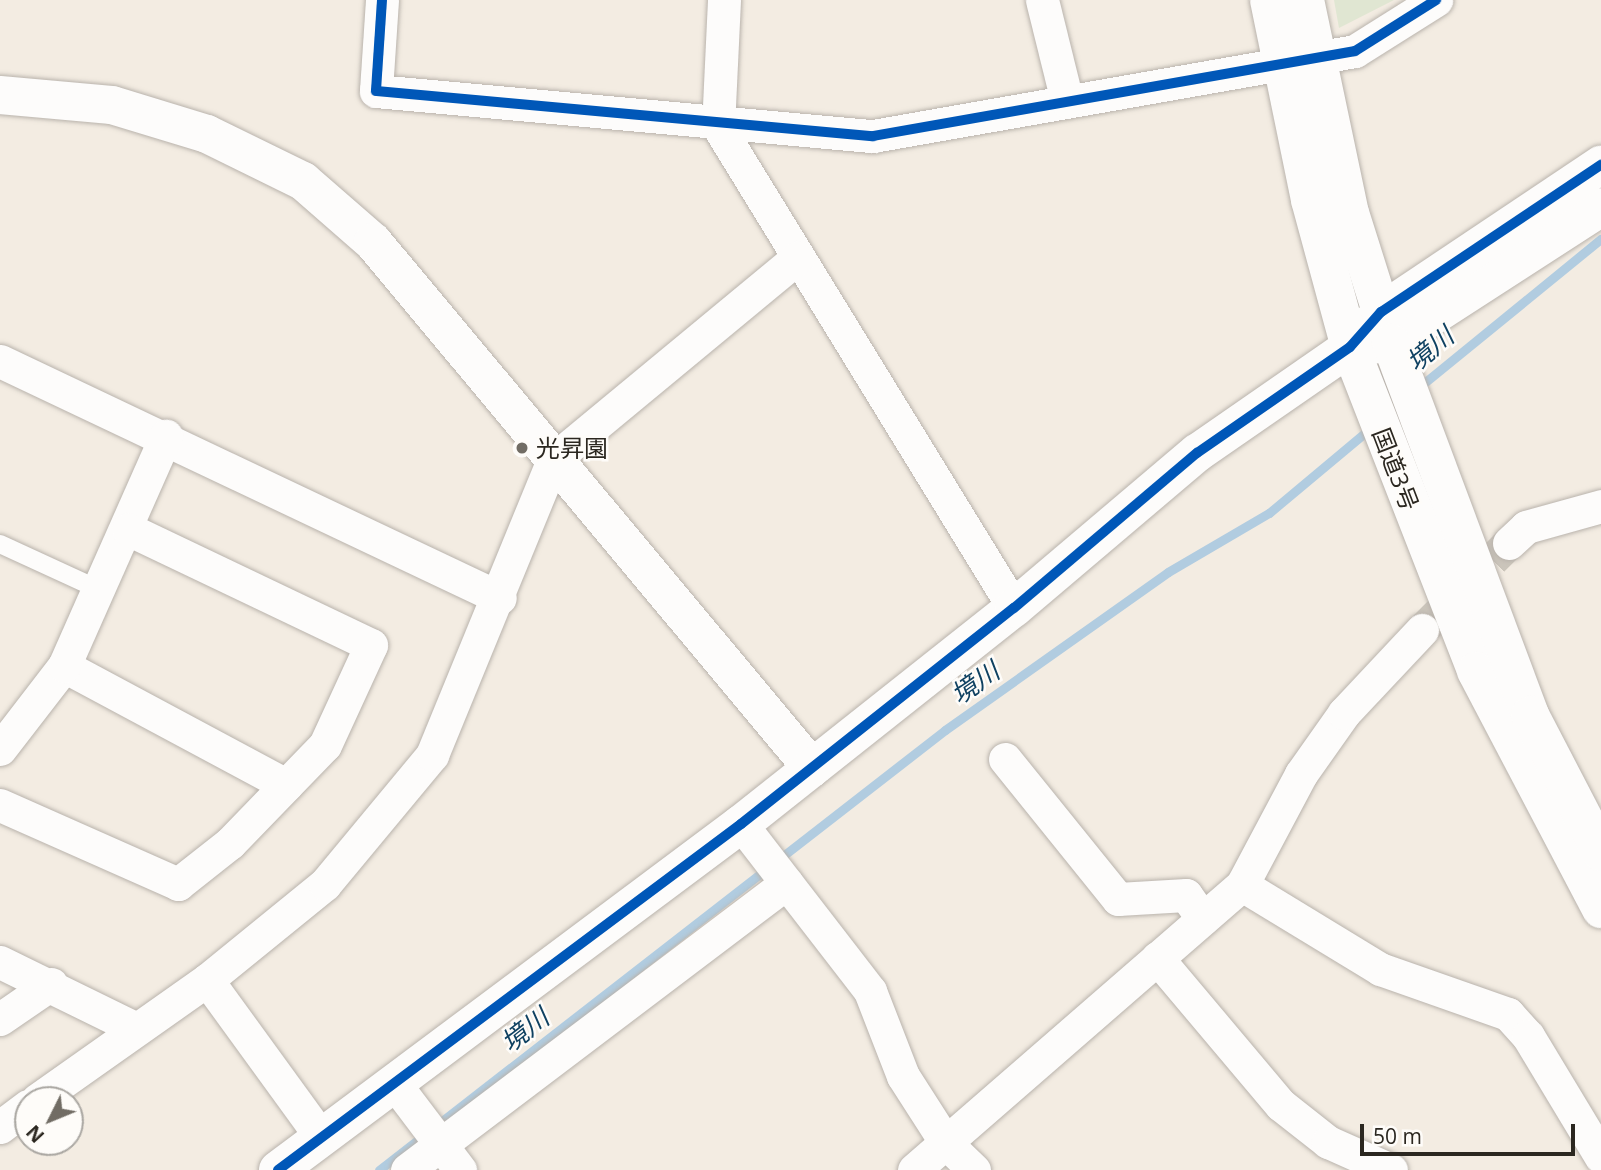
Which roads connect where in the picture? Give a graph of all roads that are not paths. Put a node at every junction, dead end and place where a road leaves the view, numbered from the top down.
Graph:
1 (382, 0) edge
2 (724, 0) edge
3 (1042, 0) edge
4 (1269, 0) edge
5 (1305, 0) edge
6 (1436, 0) edge
7 (1298, 59) junction
8 (0, 95) edge
9 (1067, 101) junction
10 (718, 126) junction
11 (1601, 164) edge
12 (1601, 207) edge
13 (798, 257) junction
14 (1386, 328) junction
15 (1350, 347) junction
16 (0, 361) edge
17 (166, 436) junction
18 (553, 460) junction
19 (1601, 506) edge
20 (128, 529) junction
21 (1508, 543) tunnel mouth
22 (0, 544) edge
23 (100, 590) junction
24 (500, 598) junction
25 (1014, 608) junction
26 (1422, 630) tunnel mouth
27 (64, 666) junction
28 (6, 731) edge
29 (1005, 759) dead end
30 (811, 768) junction
31 (286, 785) junction
32 (0, 805) edge
33 (741, 824) junction
34 (1601, 852) edge
35 (787, 883) junction
36 (1242, 885) junction
37 (1601, 909) edge
38 (1203, 919) junction
39 (1157, 958) junction
40 (0, 962) edge
41 (207, 980) junction
42 (51, 984) junction
43 (0, 1019) edge
44 (135, 1028) junction
45 (394, 1084) junction
46 (56, 1086) edge
47 (322, 1138) junction
48 (946, 1143) junction
49 (450, 1157) edge
50 (1601, 1157) edge
51 (278, 1170) edge
52 (407, 1170) edge
53 (914, 1170) edge
54 (974, 1170) edge
55 (1391, 1170) edge

1 - 10 street
2 - 10 street
3 - 9 street
4 - 7 main road, 国道3号
5 - 7 main road, 国道3号
6 - 7 street
7 - 9 street
7 - 14 main road, 国道3号
7 - 15 main road, 国道3号
8 - 18 main road
9 - 10 street
10 - 13 street
11 - 14 main road
12 - 14 main road
13 - 18 street
13 - 25 street
14 - 15 main road
14 - 34 main road, 国道3号
15 - 25 main road
15 - 37 main road, 国道3号
16 - 17 street
17 - 20 street
17 - 24 street
18 - 24 street
18 - 30 main road
19 - 21 street
20 - 23 street
20 - 31 street
22 - 23 lane
23 - 27 street
24 - 41 street
25 - 30 main road
26 - 36 street
27 - 28 street
27 - 31 street
29 - 38 street
30 - 33 main road
31 - 32 street
33 - 35 street
33 - 45 main road
35 - 48 street
35 - 49 street
36 - 38 street
36 - 50 street
38 - 39 street
39 - 48 street
39 - 55 street
40 - 42 street
41 - 44 street
41 - 47 street
42 - 43 street
42 - 44 street
44 - 46 street
45 - 47 main road
45 - 49 street
47 - 51 main road
48 - 53 street
48 - 54 street
49 - 52 street

